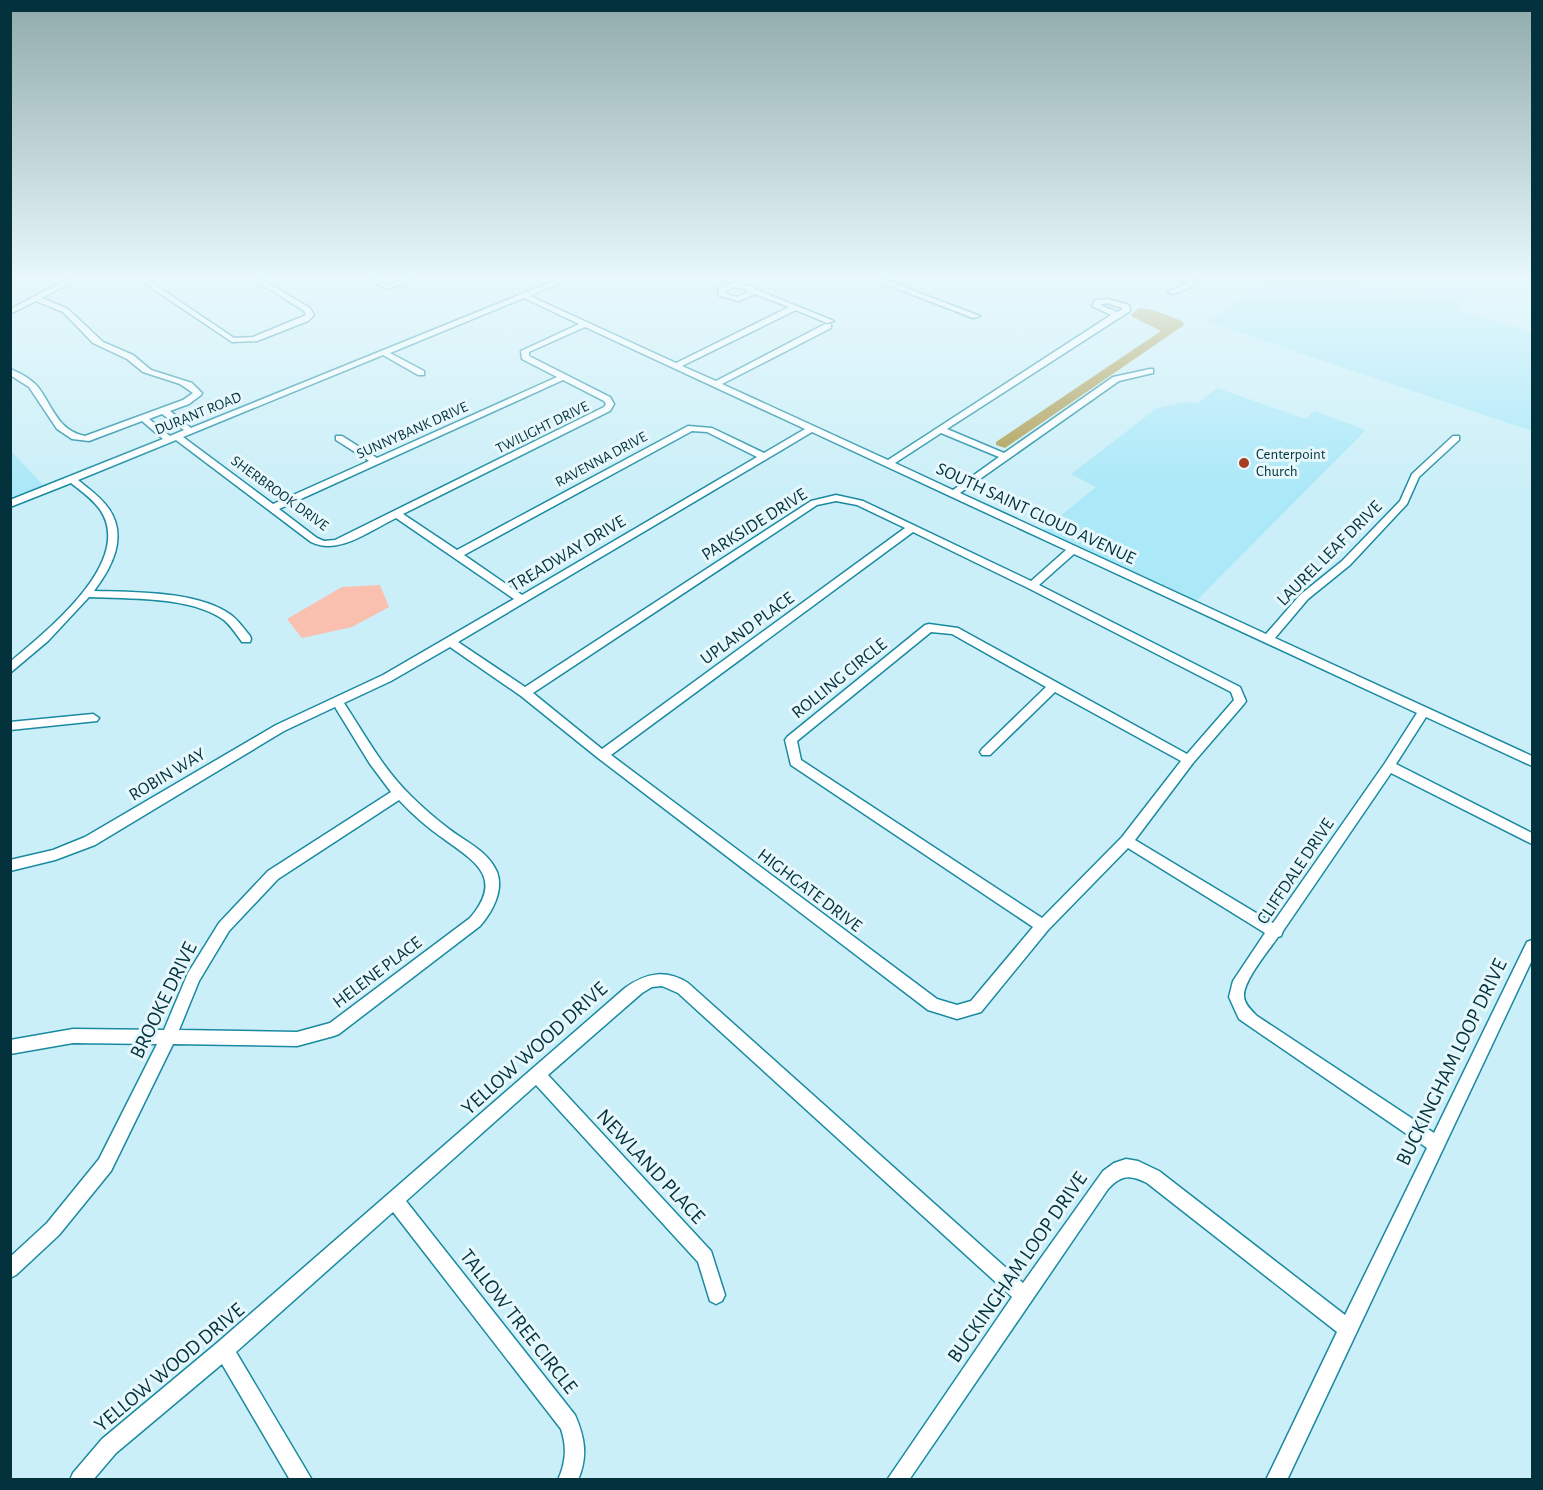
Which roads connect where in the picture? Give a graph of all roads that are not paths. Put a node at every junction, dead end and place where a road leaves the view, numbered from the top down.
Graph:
1 (112, 350) edge
2 (394, 350) edge
3 (528, 350) edge
4 (642, 350) edge
5 (709, 350) edge
6 (780, 350) edge
7 (1064, 350) edge
8 (385, 353) junction
9 (677, 365) junction
10 (10, 371) edge
11 (1150, 371) dead end
12 (421, 373) dead end
13 (563, 377) junction
14 (716, 384) junction
15 (163, 410) junction
16 (143, 418) junction
17 (812, 428) junction
18 (942, 429) junction
19 (190, 431) junction
20 (173, 438) junction
21 (339, 438) dead end
22 (1456, 438) dead end
23 (764, 456) junction
24 (1005, 457) junction
25 (376, 461) junction
26 (889, 464) junction
27 (72, 479) junction
28 (954, 494) junction
29 (10, 504) edge
30 (272, 508) junction
31 (397, 514) junction
32 (912, 528) junction
33 (1073, 549) junction
34 (456, 555) junction
35 (1032, 586) junction
36 (89, 594) junction
37 (521, 599) junction
38 (1269, 637) junction
39 (246, 639) dead end
40 (450, 642) junction
41 (10, 669) edge
42 (1053, 686) junction
43 (525, 693) junction
44 (338, 701) junction
45 (1424, 711) junction
46 (93, 718) dead end
47 (10, 726) edge
48 (986, 752) dead end
49 (602, 755) junction
50 (1189, 760) junction
51 (1533, 761) edge
52 (1389, 766) junction
53 (399, 793) junction
54 (1533, 839) edge
55 (1127, 841) junction
56 (10, 866) edge
57 (1043, 926) junction
58 (1276, 932) junction
59 (1533, 946) edge
60 (170, 1035) junction
61 (10, 1047) edge
62 (537, 1075) junction
63 (1436, 1144) junction
64 (395, 1202) junction
65 (10, 1269) edge
66 (716, 1295) dead end
67 (1024, 1296) junction
68 (1347, 1328) junction
69 (224, 1350) junction
70 (80, 1479) edge
71 (302, 1479) edge
72 (568, 1479) edge
73 (897, 1479) edge
74 (1276, 1479) edge

1 - 15 street
2 - 8 street, DURANT ROAD
3 - 13 street, TWILIGHT DRIVE
4 - 9 street, SOUTH SAINT CLOUD AVENUE
5 - 9 street
6 - 14 street
7 - 18 street
8 - 12 street
8 - 19 street, DURANT ROAD
9 - 14 street, SOUTH SAINT CLOUD AVENUE
10 - 16 street
11 - 24 street
13 - 25 street, SUNNYBANK DRIVE
13 - 31 street, TWILIGHT DRIVE
14 - 17 street, SOUTH SAINT CLOUD AVENUE
15 - 16 street
15 - 19 street
16 - 20 street, SHERBROOK DRIVE
17 - 23 street, TREADWAY DRIVE
17 - 26 street, SOUTH SAINT CLOUD AVENUE
18 - 24 street
18 - 26 street
19 - 20 street, DURANT ROAD
20 - 27 street, DURANT ROAD
20 - 30 street, SHERBROOK DRIVE
21 - 25 street
22 - 38 street, LAUREL LEAF DRIVE
23 - 34 street, RAVENNA DRIVE
23 - 37 street, TREADWAY DRIVE
24 - 28 street
25 - 30 street, SUNNYBANK DRIVE
26 - 28 street, SOUTH SAINT CLOUD AVENUE
27 - 29 street, DURANT ROAD
27 - 36 street
28 - 33 street, SOUTH SAINT CLOUD AVENUE
30 - 31 street, SHERBROOK DRIVE
31 - 34 street
32 - 35 street, PARKSIDE DRIVE
32 - 43 street, PARKSIDE DRIVE
32 - 49 street, UPLAND PLACE
33 - 35 street
33 - 38 street, SOUTH SAINT CLOUD AVENUE
34 - 37 street
35 - 50 street, HIGHGATE DRIVE
36 - 39 street
36 - 41 street
37 - 40 street, TREADWAY DRIVE
38 - 45 street, SOUTH SAINT CLOUD AVENUE
40 - 43 street, HIGHGATE DRIVE
40 - 44 street, TREADWAY DRIVE
42 - 48 street
42 - 50 street, ROLLING CIRCLE
42 - 57 street, ROLLING CIRCLE
43 - 49 street, HIGHGATE DRIVE
44 - 53 street, HELENE PLACE
44 - 56 street, ROBIN WAY
45 - 51 street, SOUTH SAINT CLOUD AVENUE
45 - 52 street, CLIFFDALE DRIVE
46 - 47 street
49 - 57 street, HIGHGATE DRIVE
50 - 55 street, HIGHGATE DRIVE
52 - 54 street
52 - 58 street, CLIFFDALE DRIVE
53 - 60 street, BROOKE DRIVE
53 - 60 street, HELENE PLACE
55 - 57 street, HIGHGATE DRIVE
55 - 58 street
58 - 63 street, CLIFFDALE DRIVE
59 - 63 street, BUCKINGHAM LOOP DRIVE
60 - 61 street, HELENE PLACE
60 - 65 street, BROOKE DRIVE
62 - 64 street, YELLOW WOOD DRIVE
62 - 66 street, NEWLAND PLACE
62 - 67 street, YELLOW WOOD DRIVE
63 - 68 street, BUCKINGHAM LOOP DRIVE
64 - 69 street, YELLOW WOOD DRIVE
64 - 72 street, TALLOW TREE CIRCLE
67 - 68 street, BUCKINGHAM LOOP DRIVE
67 - 73 street, BUCKINGHAM LOOP DRIVE
68 - 74 street, BUCKINGHAM LOOP DRIVE
69 - 70 street, YELLOW WOOD DRIVE
69 - 71 street

